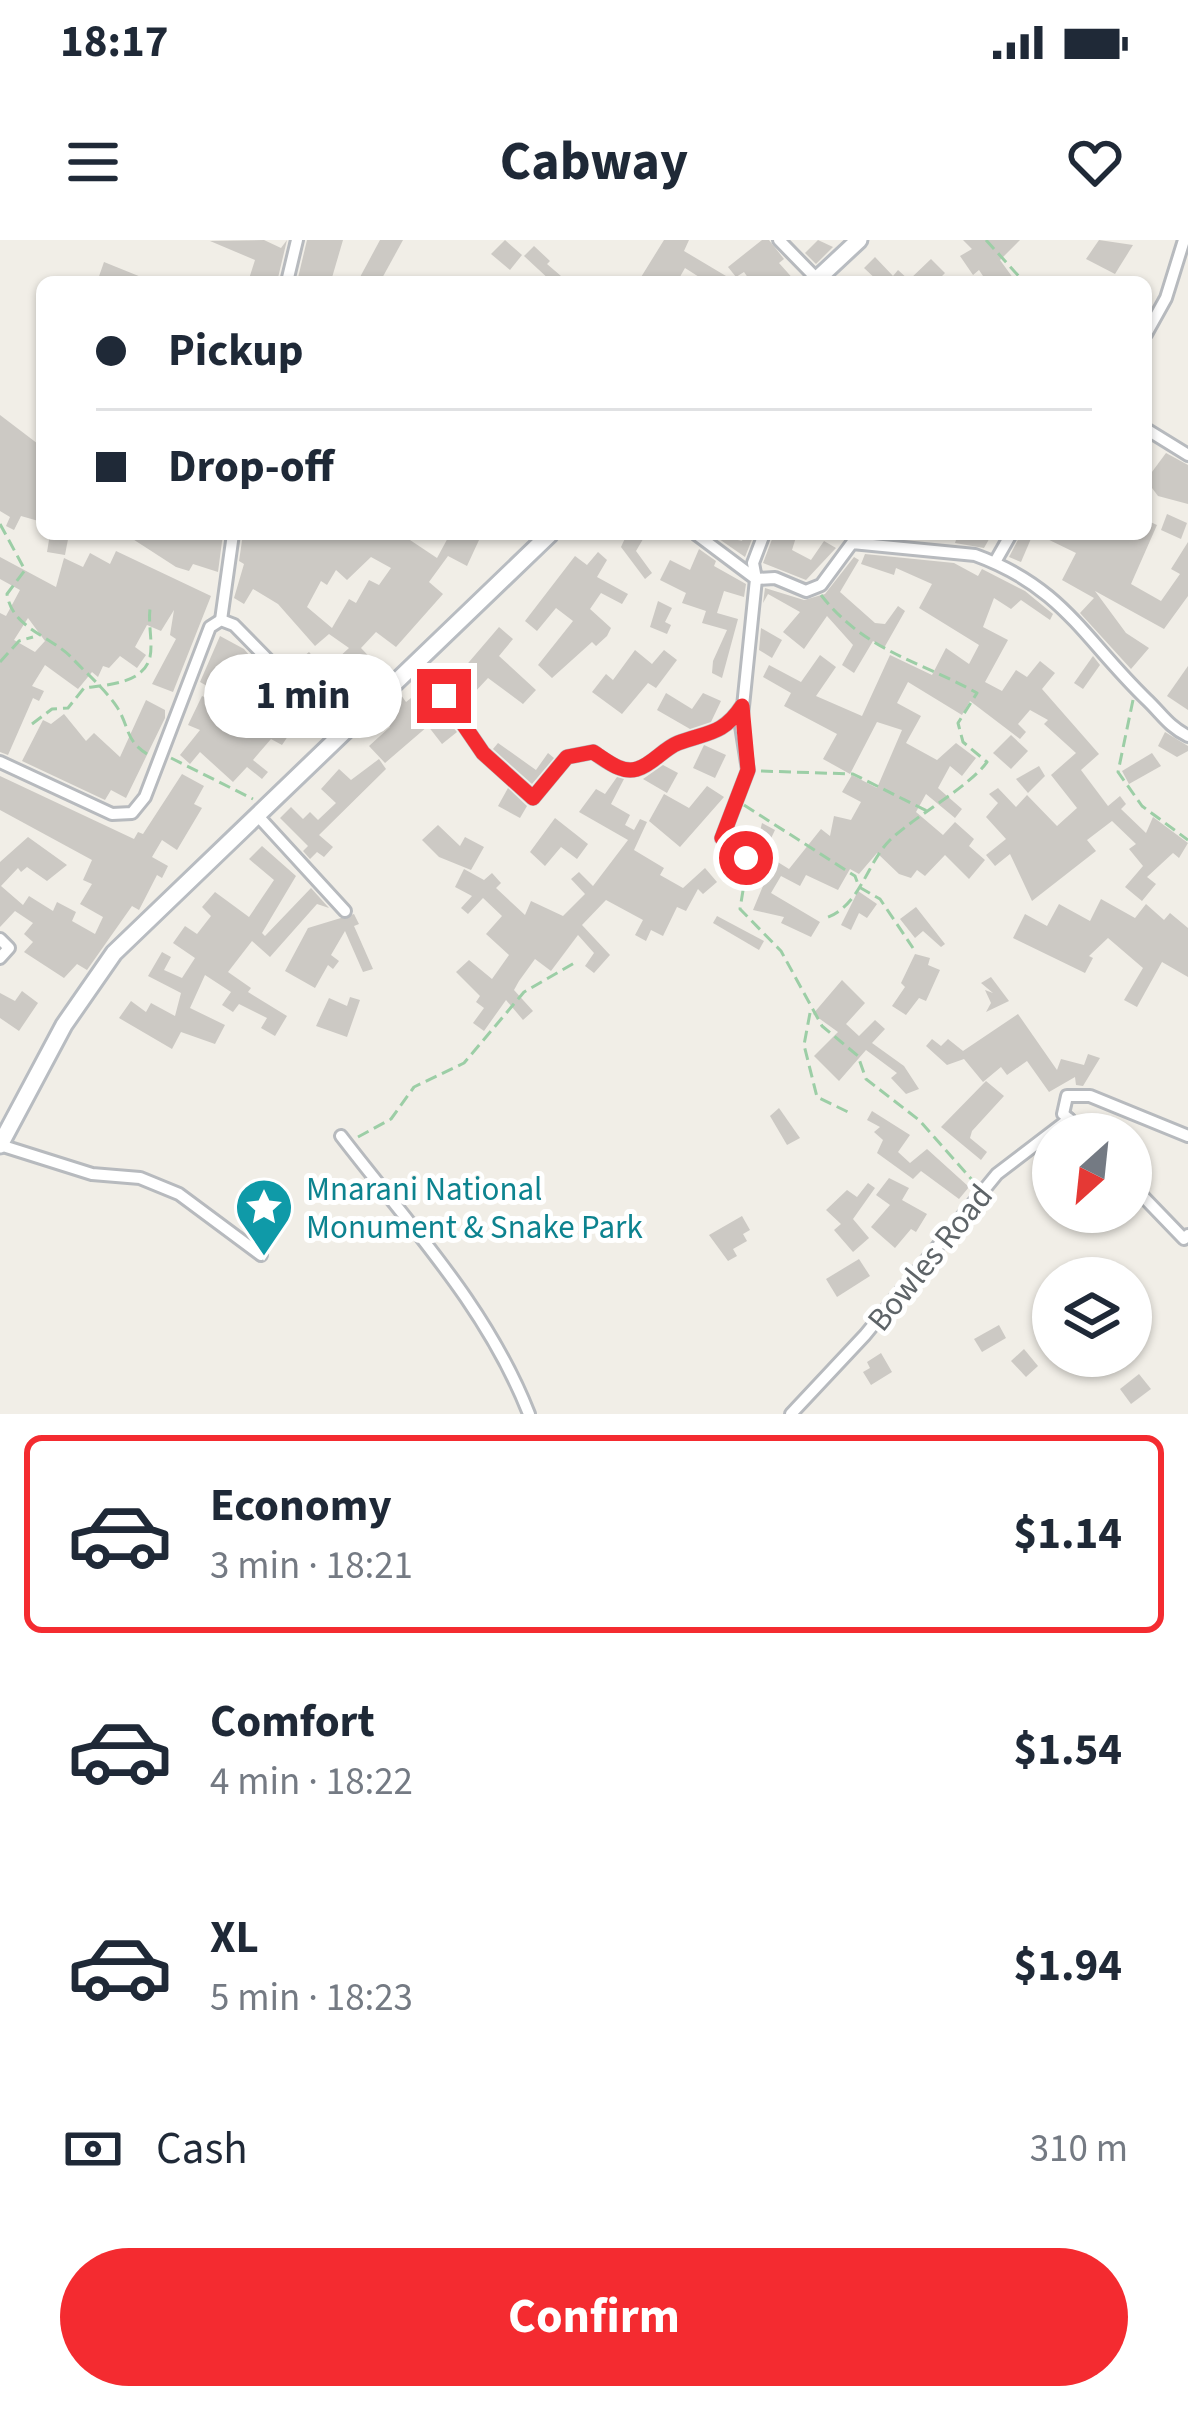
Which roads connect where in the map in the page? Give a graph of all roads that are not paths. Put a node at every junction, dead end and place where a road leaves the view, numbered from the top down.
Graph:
1 (297, 240) edge
2 (779, 240) edge
3 (859, 240) edge
4 (1184, 240) edge
5 (288, 276) edge
6 (811, 276) edge
7 (819, 276) edge
8 (1152, 323) edge
9 (1152, 433) edge
10 (1188, 455) edge
11 (232, 540) edge
12 (544, 540) edge
13 (704, 540) edge
14 (762, 540) edge
15 (1008, 540) edge
16 (995, 562) junction
17 (755, 579) junction
18 (220, 620) junction
19 (410, 668) junction
20 (742, 706) junction
21 (341, 734) junction
22 (1188, 736) edge
23 (0, 762) edge
24 (256, 815) junction
25 (754, 863) dead end
26 (345, 910) dead end
27 (0, 939) edge
28 (0, 958) edge
29 (1063, 1113) edge
30 (1129, 1113) edge
31 (1152, 1122) edge
32 (1188, 1136) edge
33 (344, 1141) road end
34 (0, 1145) edge
35 (1032, 1147) edge
36 (1152, 1206) edge
37 (1188, 1235) edge
38 (261, 1255) dead end
39 (529, 1414) edge
40 (791, 1414) edge

1 - 5 street
2 - 6 street
3 - 7 street
4 - 8 street
9 - 10 street
11 - 18 street
12 - 19 street
13 - 17 street
14 - 17 street
15 - 16 street
16 - 17 street
16 - 22 street
17 - 20 street
18 - 21 street
18 - 23 street
19 - 20 street
19 - 21 street
20 - 25 street
21 - 24 street
24 - 26 street
24 - 34 street
27 - 28 street
29 - 30 street, Bowles Road
31 - 32 street, Bowles Road
33 - 39 street
34 - 38 street
35 - 40 street, Bowles Road
36 - 37 street

